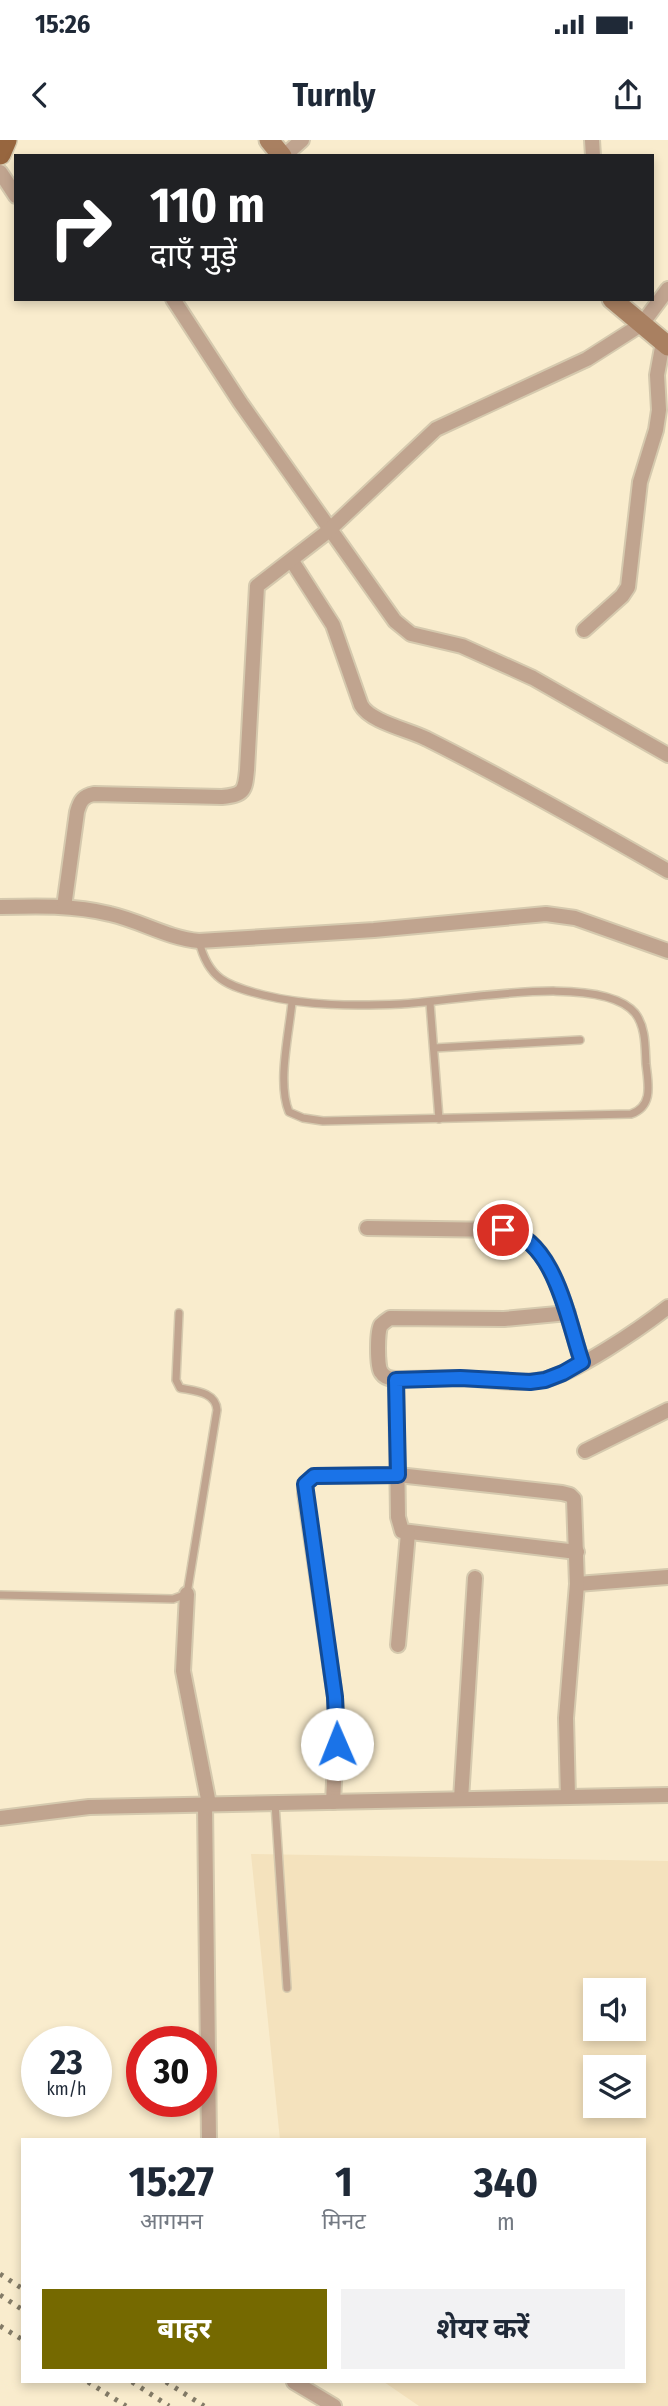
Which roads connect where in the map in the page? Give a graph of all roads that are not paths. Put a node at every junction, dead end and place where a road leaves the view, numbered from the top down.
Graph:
1 (6, 140) edge
2 (269, 140) edge
3 (302, 140) edge
4 (0, 154) edge
5 (281, 154) edge
6 (285, 154) edge
7 (0, 172) edge
8 (14, 193) edge
9 (174, 301) edge
10 (615, 301) edge
11 (650, 301) edge
12 (632, 313) edge
13 (666, 344) edge
14 (329, 530) junction
15 (295, 558) junction
16 (584, 630) dead end
17 (668, 755) edge
18 (668, 871) edge
19 (0, 907) edge
20 (64, 907) junction
21 (199, 940) junction
22 (668, 951) edge
23 (292, 1002) junction
24 (430, 1003) junction
25 (580, 1040) dead end
26 (433, 1048) junction
27 (439, 1119) junction
28 (367, 1228) dead end
29 (668, 1307) edge
30 (179, 1313) dead end
31 (569, 1313) junction
32 (582, 1362) junction
33 (396, 1380) junction
34 (668, 1410) edge
35 (585, 1451) dead end
36 (398, 1475) junction
37 (408, 1533) junction
38 (577, 1552) junction
39 (668, 1577) edge
40 (475, 1578) dead end
41 (577, 1584) junction
42 (187, 1594) junction
43 (0, 1595) edge
44 (398, 1645) dead end
45 (668, 1795) edge
46 (568, 1797) junction
47 (461, 1799) junction
48 (333, 1802) junction
49 (275, 1803) junction
50 (205, 1805) junction
51 (0, 1818) edge
52 (287, 1988) dead end
53 (209, 2138) edge
54 (296, 2383) edge
55 (334, 2406) edge

1 - 4 main road
2 - 5 street
3 - 6 street
7 - 8 street
9 - 14 street
10 - 12 street
11 - 12 street
12 - 13 street
12 - 14 street
13 - 16 street
14 - 15 street
14 - 17 street
15 - 18 street
15 - 20 street
19 - 20 street
20 - 21 street
21 - 22 street
21 - 23 lane
23 - 24 lane
23 - 27 lane
24 - 26 lane
24 - 27 lane
25 - 26 lane
26 - 27 lane
28 - 31 street
29 - 32 street
30 - 42 lane
31 - 32 street
31 - 33 street
32 - 33 street
33 - 36 street
34 - 35 street
36 - 37 street
36 - 38 street
36 - 48 street
37 - 38 street
37 - 44 street
38 - 41 street
39 - 41 street
40 - 47 street
41 - 46 street
42 - 43 lane
42 - 50 street
45 - 46 street
46 - 47 street
47 - 48 street
48 - 49 street
49 - 50 street
49 - 52 lane
50 - 51 street
50 - 53 street
54 - 55 street

